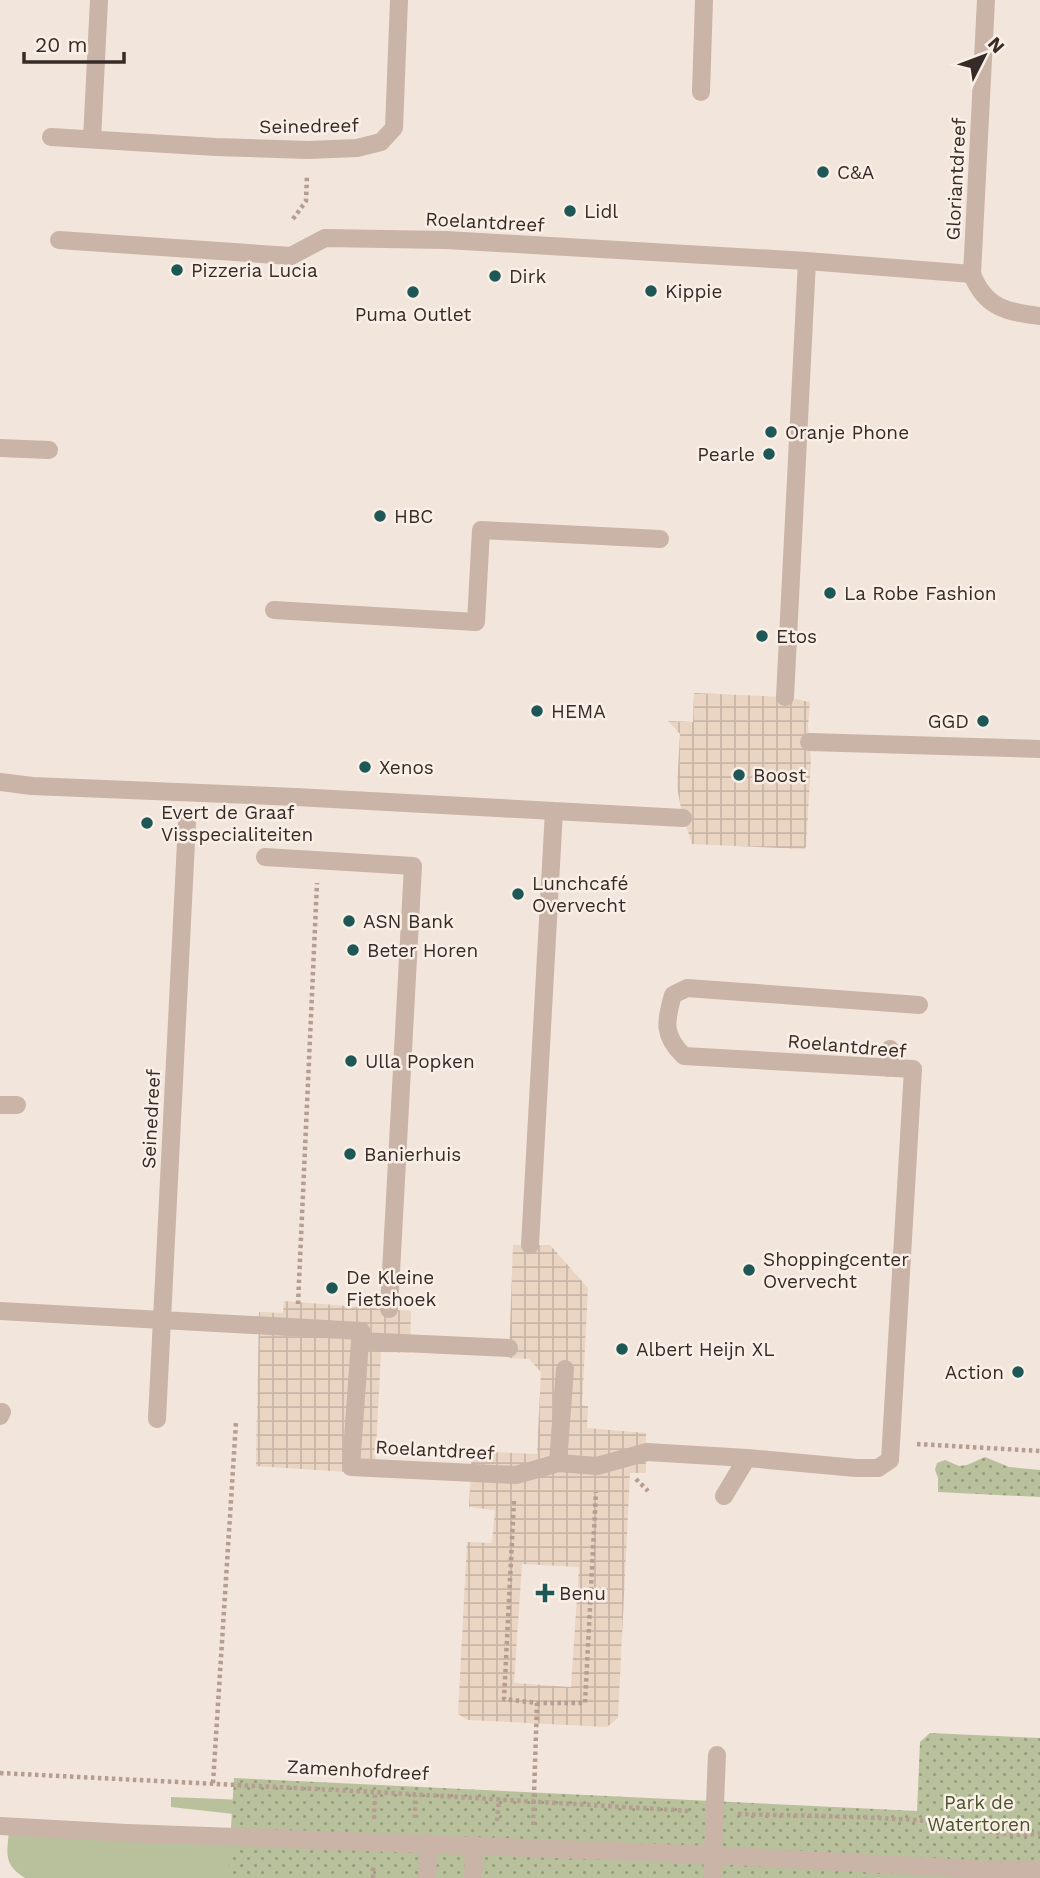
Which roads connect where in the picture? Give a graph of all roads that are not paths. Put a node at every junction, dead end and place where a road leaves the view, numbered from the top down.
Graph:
1 (99, 0) edge
2 (399, 0) edge
3 (704, 0) edge
4 (986, 0) edge
5 (701, 92) dead end
6 (51, 136) dead end
7 (92, 139) junction
8 (59, 240) dead end
9 (807, 261) junction
10 (972, 274) junction
11 (1040, 316) edge
12 (0, 448) edge
13 (49, 450) dead end
14 (660, 539) dead end
15 (275, 610) dead end
16 (785, 697) dead end
17 (809, 741) dead end
18 (1040, 749) edge
19 (0, 782) edge
20 (554, 811) junction
21 (683, 818) dead end
22 (187, 822) dead end
23 (265, 856) dead end
24 (919, 1005) dead end
25 (890, 1049) dead end
26 (888, 1068) junction
27 (530, 1245) dead end
28 (389, 1309) dead end
29 (0, 1311) edge
30 (162, 1320) junction
31 (360, 1336) junction
32 (509, 1348) dead end
33 (565, 1369) dead end
34 (158, 1419) dead end
35 (747, 1458) junction
36 (558, 1463) junction
37 (724, 1496) dead end
38 (716, 1755) dead end
39 (0, 1826) edge
40 (429, 1843) junction
41 (474, 1845) junction
42 (713, 1855) junction
43 (1040, 1871) edge
44 (427, 1878) edge
45 (473, 1878) edge
46 (712, 1878) edge

1 - 7 street
2 - 7 street, Seinedreef
3 - 5 street
4 - 10 street, Gloriantdreef
6 - 7 street, Seinedreef
8 - 9 street, Roelantdreef
9 - 10 street, Roelantdreef
9 - 16 street
10 - 11 street
12 - 13 street
14 - 15 street
17 - 18 street
19 - 20 street
20 - 21 street
20 - 27 street
22 - 30 street, Seinedreef
23 - 28 street
24 - 26 street, Roelantdreef
25 - 26 street
26 - 35 street, Roelantdreef
29 - 30 street
30 - 31 street
30 - 34 street, Seinedreef
31 - 32 street
31 - 36 street, Roelantdreef
33 - 36 street
35 - 36 street, Roelantdreef
35 - 37 street
38 - 42 street
39 - 40 street
40 - 41 street
40 - 44 street
41 - 42 street
41 - 45 street
42 - 43 street
42 - 46 street

